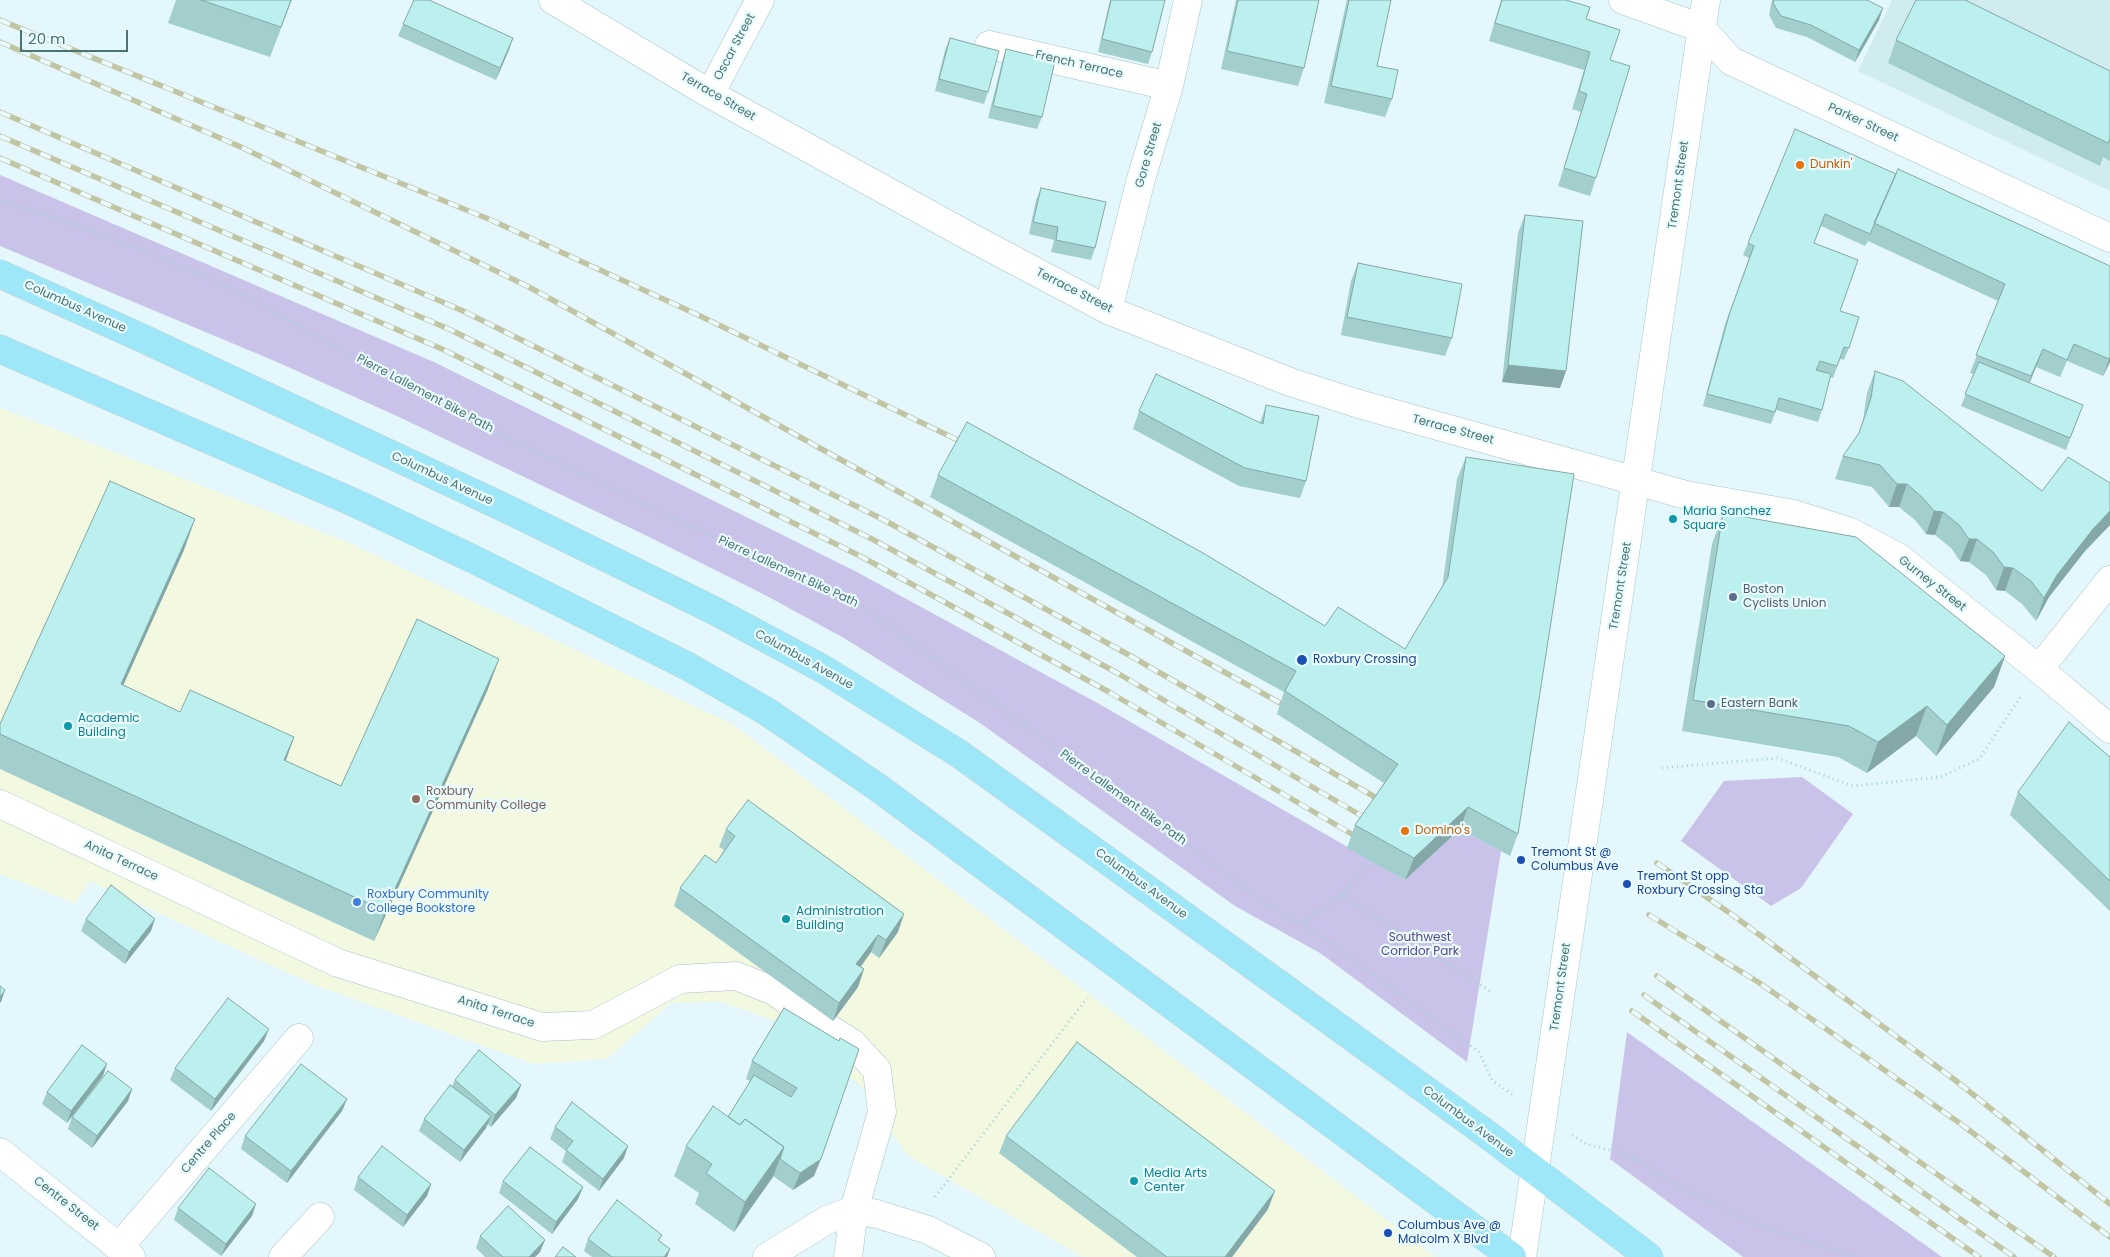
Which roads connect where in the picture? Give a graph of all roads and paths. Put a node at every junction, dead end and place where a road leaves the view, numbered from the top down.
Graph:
1 (553, 0) edge
2 (760, 0) edge
3 (1188, 0) edge
4 (1623, 0) edge
5 (1706, 0) edge
6 (1701, 28) junction
7 (989, 45) dead end
8 (1169, 86) junction
9 (710, 94) junction
10 (0, 201) edge
11 (2110, 238) edge
12 (0, 274) edge
13 (1108, 310) junction
14 (0, 349) edge
15 (1637, 481) junction
16 (2110, 580) edge
17 (2039, 669) junction
18 (2110, 729) edge
19 (1662, 768) dead end
20 (0, 804) edge
21 (1373, 862) edge
22 (1342, 895) junction
23 (1300, 923) junction
24 (1490, 991) dead end
25 (1087, 998) dead end
26 (299, 1038) dead end
27 (1492, 1080) dead end
28 (1586, 1144) dead end
29 (0, 1152) edge
30 (1534, 1172) junction
31 (854, 1210) junction
32 (320, 1217) dead end
33 (914, 1226) junction
34 (125, 1252) edge
35 (283, 1257) edge
36 (767, 1257) edge
37 (848, 1257) edge
38 (981, 1257) edge
39 (1512, 1257) edge
40 (1522, 1257) edge
41 (1649, 1257) edge
42 (1857, 1257) edge

1 - 9 street, Terrace Street
2 - 9 street, Oscar Street
3 - 8 street, Gore Street
4 - 6 street, Parker Street
5 - 6 street, Tremont Street
6 - 11 street, Parker Street
6 - 15 street, Tremont Street
7 - 8 street, French Terrace
8 - 13 street, Gore Street
9 - 13 street, Terrace Street
10 - 23 path, Pierre Lallement Bike Path
12 - 30 main road, Columbus Avenue
13 - 15 street, Terrace Street
14 - 39 main road
15 - 17 street, Gurney Street
15 - 30 street, Tremont Street
16 - 17 street
17 - 18 street, Gurney Street
17 - 19 path
20 - 31 street, Anita Terrace
21 - 22 path
22 - 23 path
22 - 24 path
23 - 27 path, Pierre Lallement Bike Path
25 - 33 path
26 - 34 street, Centre Place
28 - 42 path
29 - 34 street, Centre Street
30 - 40 street, Tremont Street
30 - 41 main road
31 - 33 street
31 - 36 street
31 - 37 street, Anita Terrace
32 - 35 street
33 - 38 street

